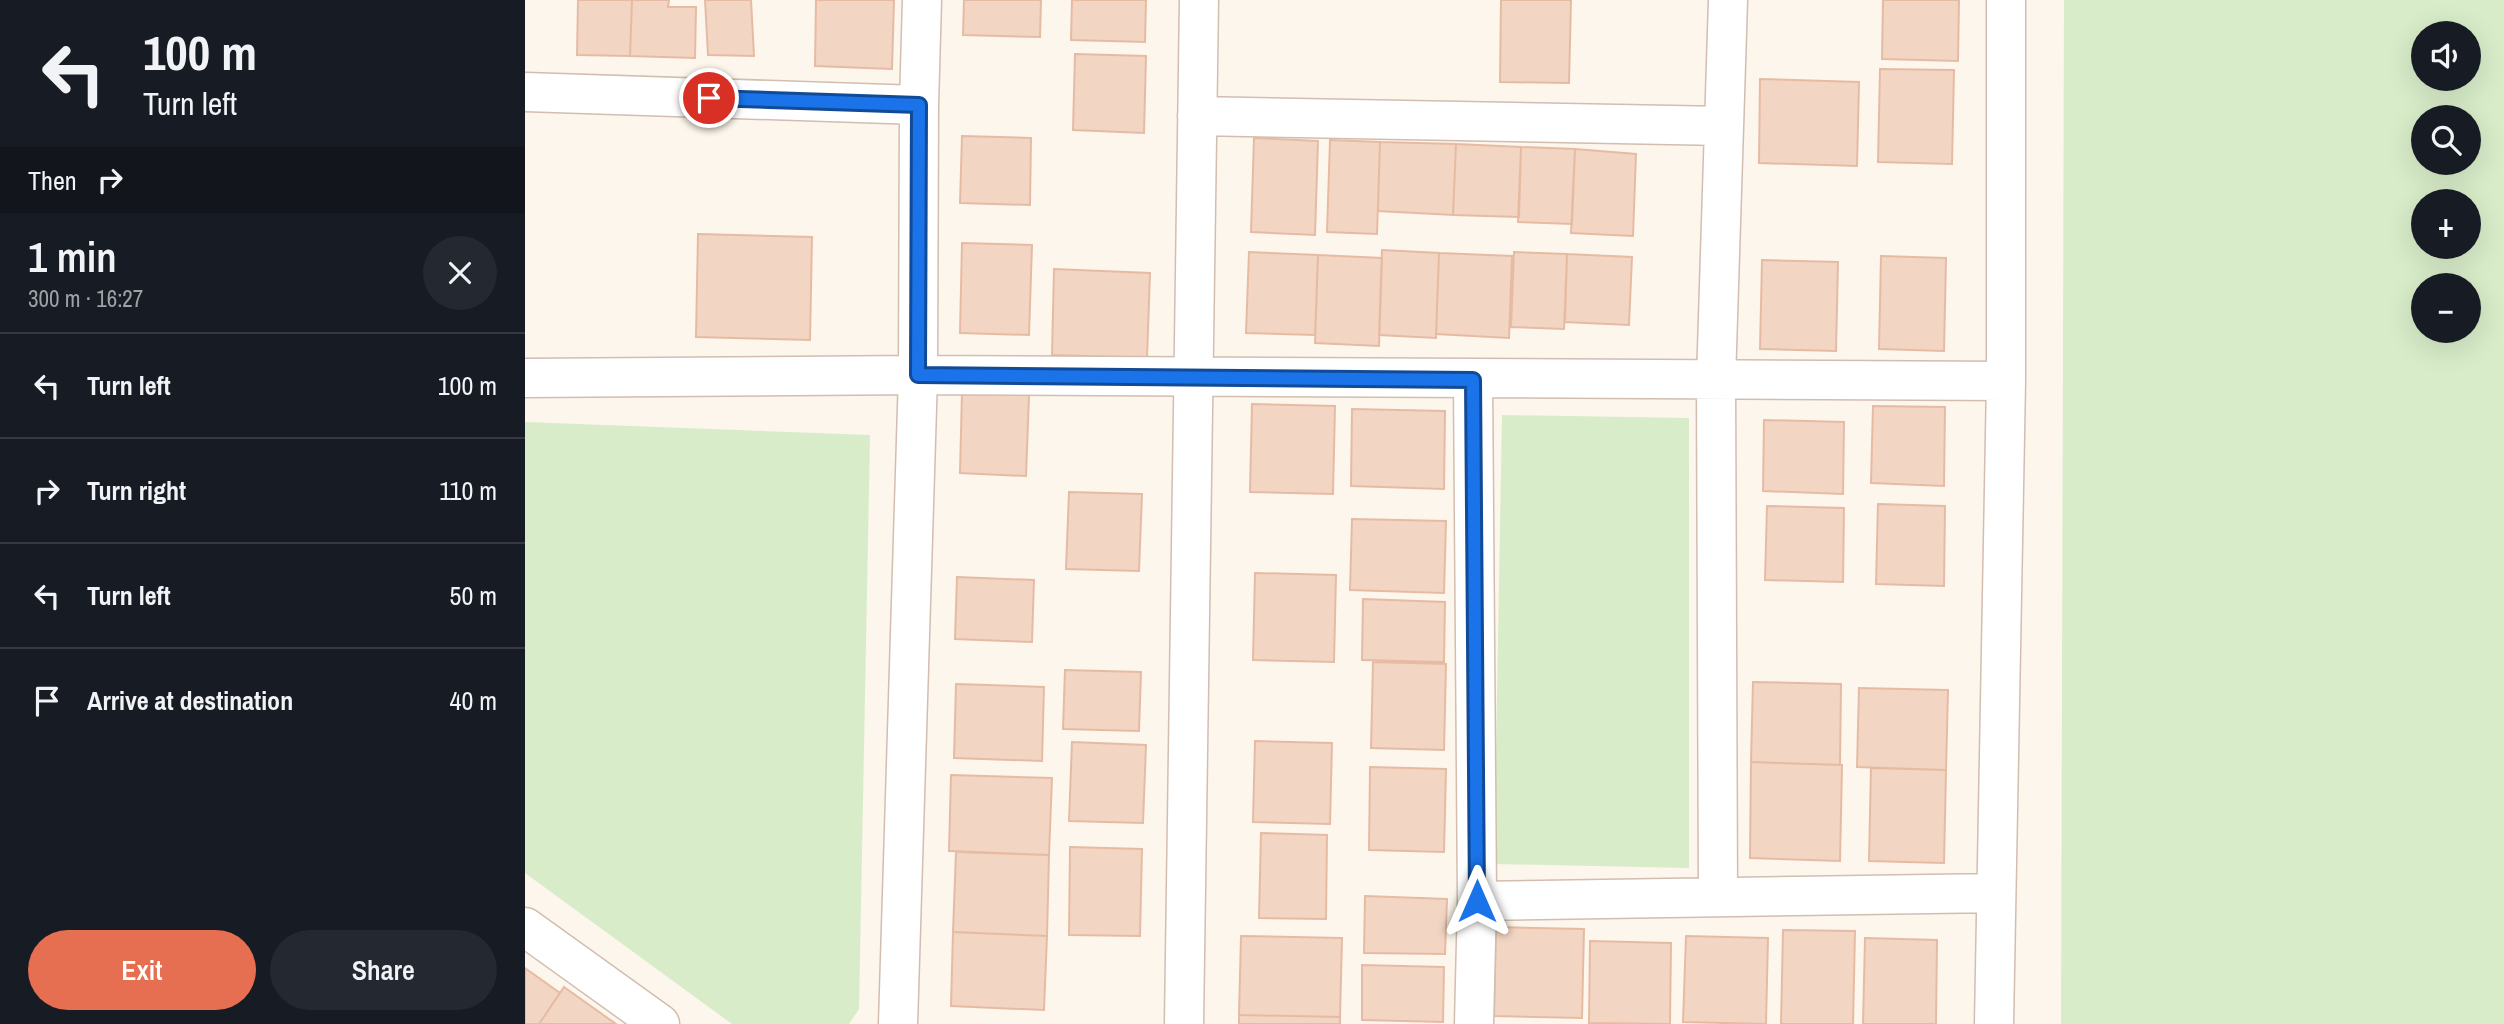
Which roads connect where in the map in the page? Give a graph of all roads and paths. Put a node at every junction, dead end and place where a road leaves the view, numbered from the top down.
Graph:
1 (922, 0) edge
2 (1199, 0) edge
3 (1728, 0) edge
4 (2005, 0) edge
5 (525, 92) edge
6 (919, 105) junction
7 (1197, 116) junction
8 (1724, 126) junction
9 (918, 375) junction
10 (1193, 376) junction
11 (525, 378) edge
12 (1473, 380) junction
13 (1716, 380) junction
14 (2006, 381) junction
15 (1996, 893) junction
16 (1718, 897) junction
17 (1477, 901) junction
18 (525, 927) edge
19 (660, 1024) edge
20 (898, 1024) edge
21 (1184, 1024) edge
22 (1474, 1024) edge
23 (1994, 1024) edge

1 - 6 street
2 - 7 street
3 - 8 street
4 - 14 street
5 - 6 street
6 - 9 street
7 - 8 street
7 - 10 street
8 - 13 street
9 - 10 street
9 - 11 street
9 - 20 street
10 - 12 street
10 - 21 street
12 - 13 street
12 - 17 street
13 - 14 street
13 - 16 street
14 - 15 street
15 - 16 street
15 - 23 street
16 - 17 street
17 - 22 street
18 - 19 street

